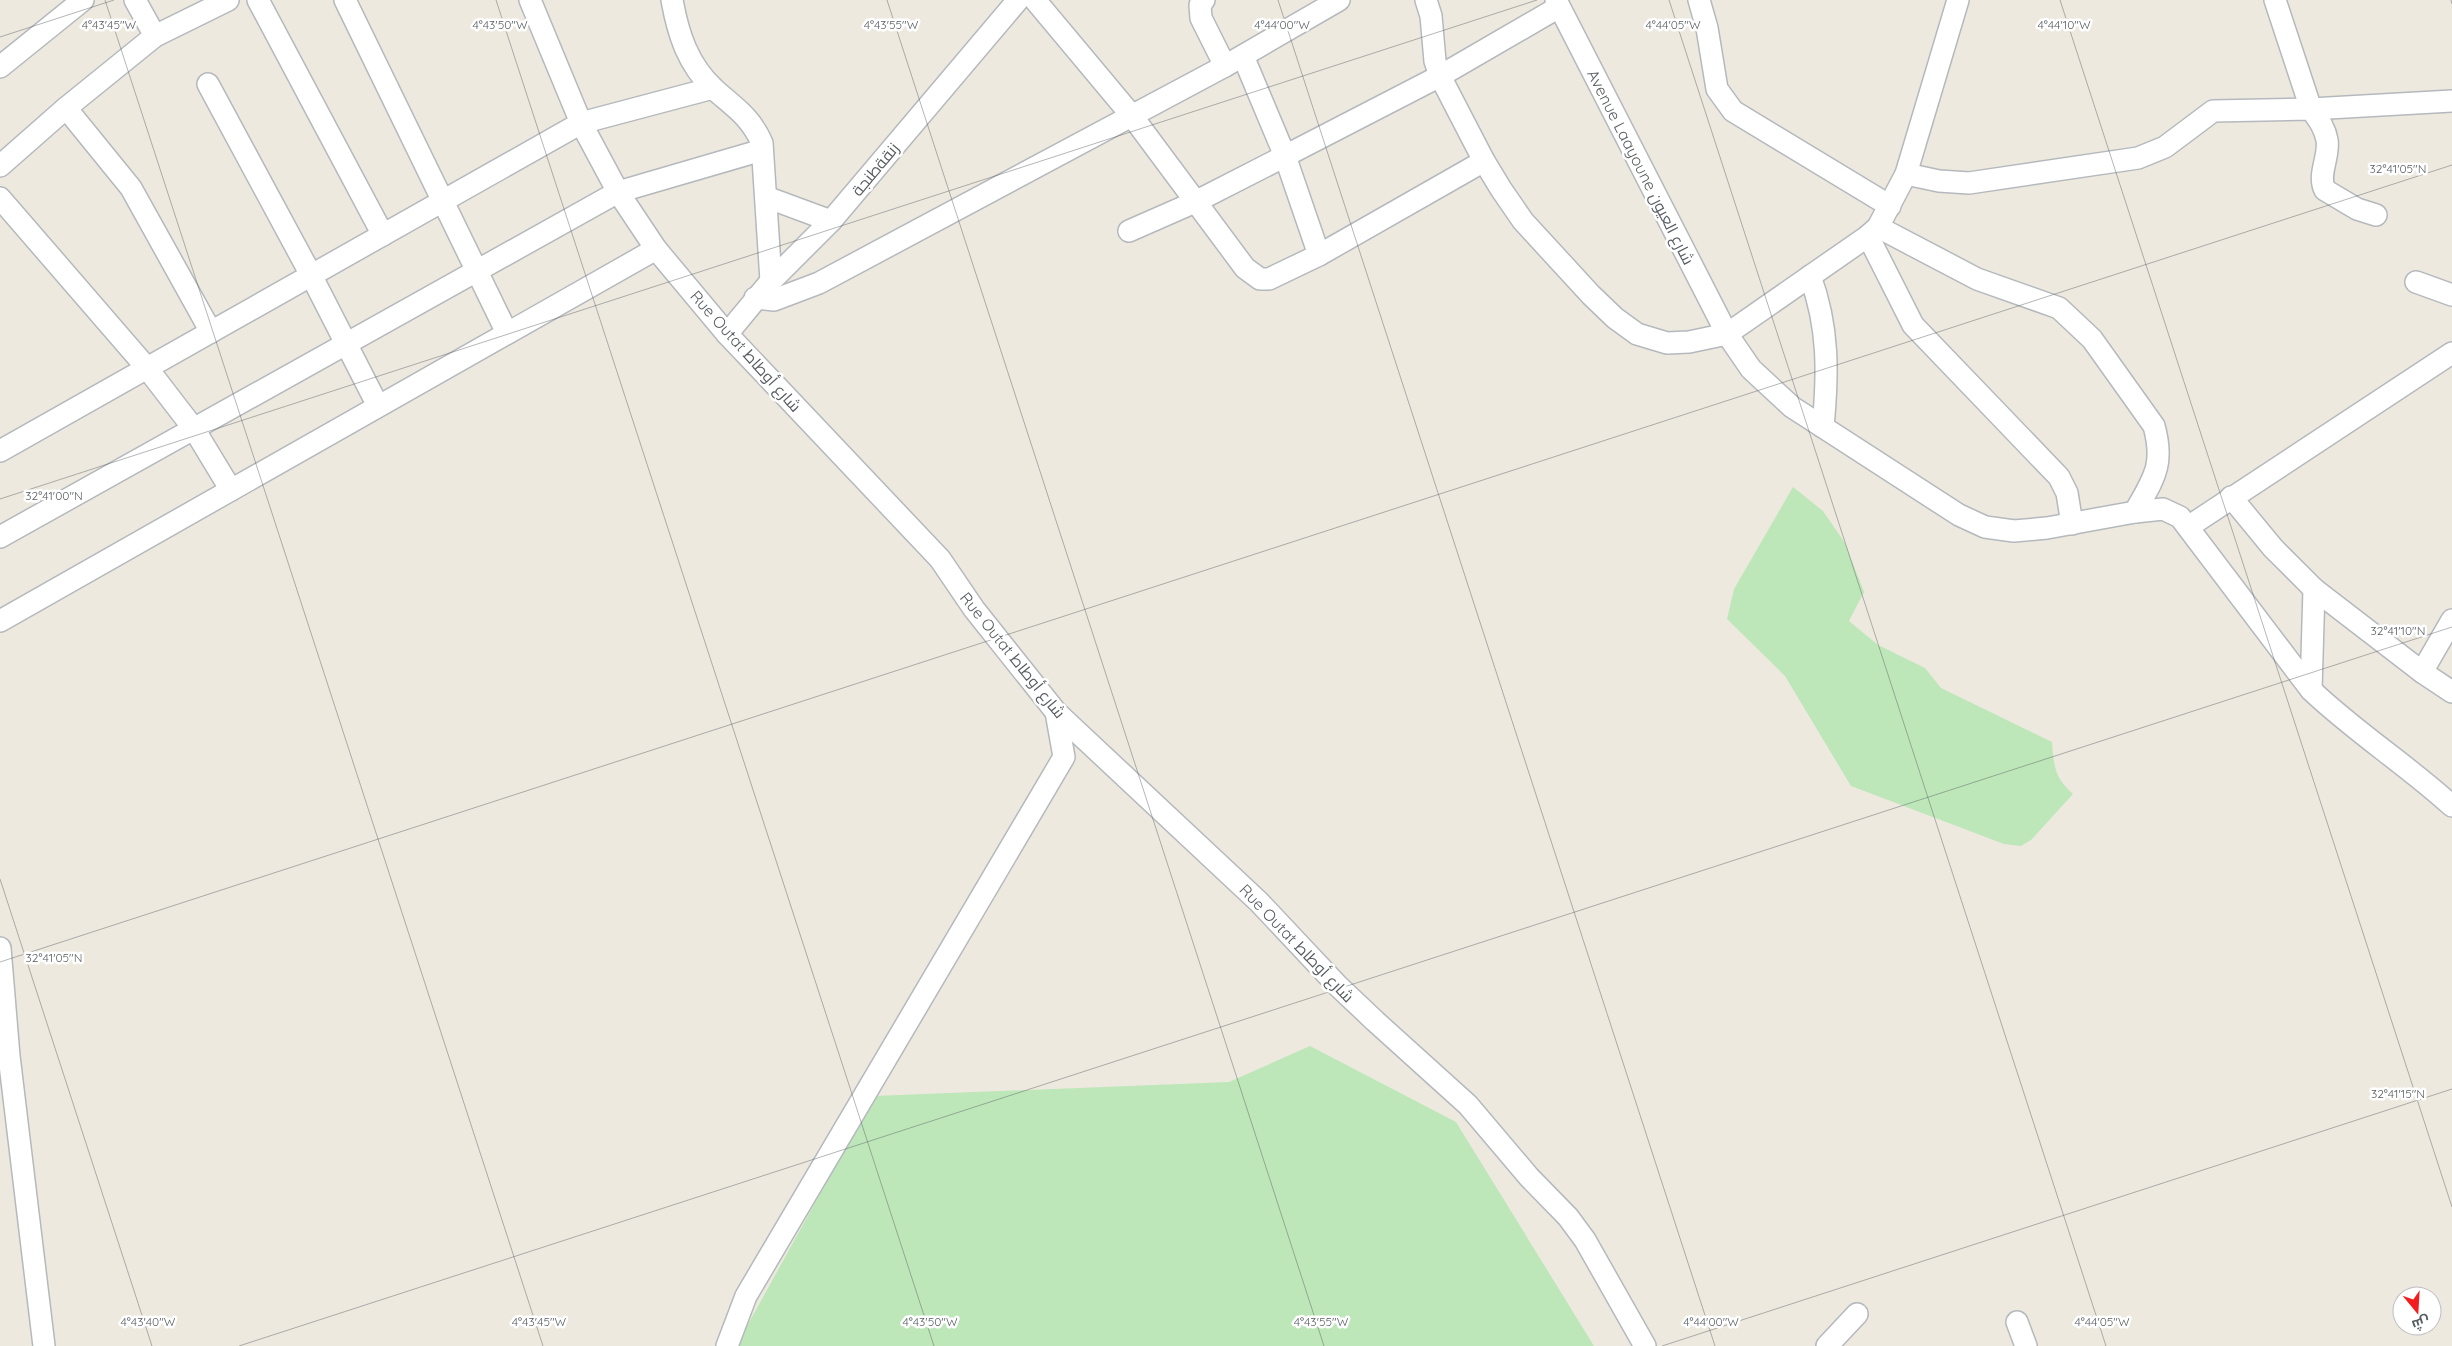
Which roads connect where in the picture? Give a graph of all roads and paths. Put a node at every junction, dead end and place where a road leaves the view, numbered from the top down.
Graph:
1 (83, 0) edge
2 (135, 0) edge
3 (228, 0) edge
4 (258, 0) edge
5 (345, 0) edge
6 (530, 0) edge
7 (672, 0) edge
8 (1018, 0) edge
9 (1035, 0) edge
10 (1204, 0) edge
11 (1339, 0) edge
12 (1426, 0) edge
13 (1699, 0) edge
14 (1958, 0) edge
15 (2275, 0) edge
16 (1558, 4) edge
17 (155, 36) junction
18 (1234, 61) junction
19 (0, 67) edge
20 (1440, 76) junction
21 (208, 84) dead end
22 (714, 88) junction
23 (2452, 101) edge
24 (66, 108) junction
25 (2311, 109) junction
26 (1132, 116) junction
27 (581, 123) junction
28 (762, 150) junction
29 (1285, 156) junction
30 (1484, 161) junction
31 (0, 166) edge
32 (1906, 174) junction
33 (618, 192) junction
34 (766, 197) junction
35 (0, 198) edge
36 (443, 201) junction
37 (1195, 202) junction
38 (1890, 206) junction
39 (2376, 215) dead end
40 (831, 221) junction
41 (1129, 231) dead end
42 (1873, 232) junction
43 (383, 235) junction
44 (656, 249) junction
45 (1319, 255) junction
46 (477, 270) junction
47 (311, 275) junction
48 (1810, 276) junction
49 (771, 281) junction
50 (2416, 282) dead end
51 (2452, 295) edge
52 (755, 298) junction
53 (211, 332) junction
54 (507, 333) junction
55 (727, 334) junction
56 (1727, 334) junction
57 (346, 344) junction
58 (2452, 353) edge
59 (147, 368) junction
60 (378, 406) junction
61 (1823, 426) junction
62 (194, 429) junction
63 (0, 451) edge
64 (232, 490) junction
65 (2231, 497) junction
66 (2135, 512) junction
67 (2072, 524) junction
68 (2188, 527) junction
69 (0, 537) edge
70 (2314, 589) junction
71 (2452, 620) edge
72 (0, 621) edge
73 (2422, 672) junction
74 (2311, 690) junction
75 (2452, 692) edge
76 (1056, 712) junction
77 (2452, 806) edge
78 (0, 948) edge
79 (1857, 1314) dead end
80 (2018, 1322) dead end
81 (44, 1346) edge
82 (727, 1346) edge
83 (1645, 1346) edge
84 (1827, 1346) edge
85 (2026, 1346) edge

1 - 19 street
2 - 17 street
3 - 17 street
4 - 43 street
5 - 36 street
6 - 27 street, Rue Outat شارع أوطاط
7 - 22 street
8 - 40 street, زنقةطنجة
9 - 26 street
10 - 18 street
11 - 18 street
12 - 20 street
13 - 38 street
14 - 32 street
15 - 25 street
16 - 20 street
16 - 56 street, Avenue Laayoune شارع العيون
17 - 24 street
18 - 26 street
18 - 29 street
20 - 29 street
20 - 30 street
21 - 47 street
22 - 27 street
22 - 28 street
23 - 25 street
24 - 31 street
24 - 53 street
25 - 32 street
25 - 39 street
26 - 37 street
26 - 52 street
27 - 33 street, Rue Outat شارع أوطاط
27 - 36 street
28 - 33 street
28 - 34 street
29 - 37 street
29 - 45 street
30 - 45 street
30 - 56 street
32 - 38 street
33 - 44 street, Rue Outat شارع أوطاط
33 - 46 street
34 - 40 street
34 - 49 street
35 - 59 street
36 - 43 street
36 - 46 street
37 - 41 street
37 - 45 street
38 - 42 street
40 - 49 street, زنقةطنجة
42 - 48 street
42 - 66 street
42 - 67 street
43 - 47 street
44 - 54 street
44 - 55 street, Rue Outat شارع أوطاط
46 - 54 street
46 - 57 street
47 - 53 street
47 - 57 street
48 - 56 street
48 - 61 street
49 - 52 street, زنقةطنجة
50 - 51 street
52 - 55 street, زنقةطنجة
53 - 59 street
54 - 60 street
55 - 76 street, Rue Outat شارع أوطاط
56 - 61 street, Avenue Laayoune شارع العيون
57 - 60 street
57 - 62 street
58 - 65 street
59 - 62 street
59 - 63 street
60 - 64 street
61 - 67 street, Avenue Laayoune شارع العيون
62 - 64 street
62 - 69 street
64 - 72 street
65 - 68 street
65 - 70 street
66 - 67 street, Avenue Laayoune شارع العيون
66 - 68 street, Avenue Laayoune شارع العيون
68 - 74 street, Avenue Laayoune شارع العيون
70 - 73 street
70 - 74 street
71 - 73 street
73 - 75 street
74 - 77 street, Avenue Laayoune شارع العيون
76 - 82 street
76 - 83 street, Rue Outat شارع أوطاط
78 - 81 street
79 - 84 street
80 - 85 street

